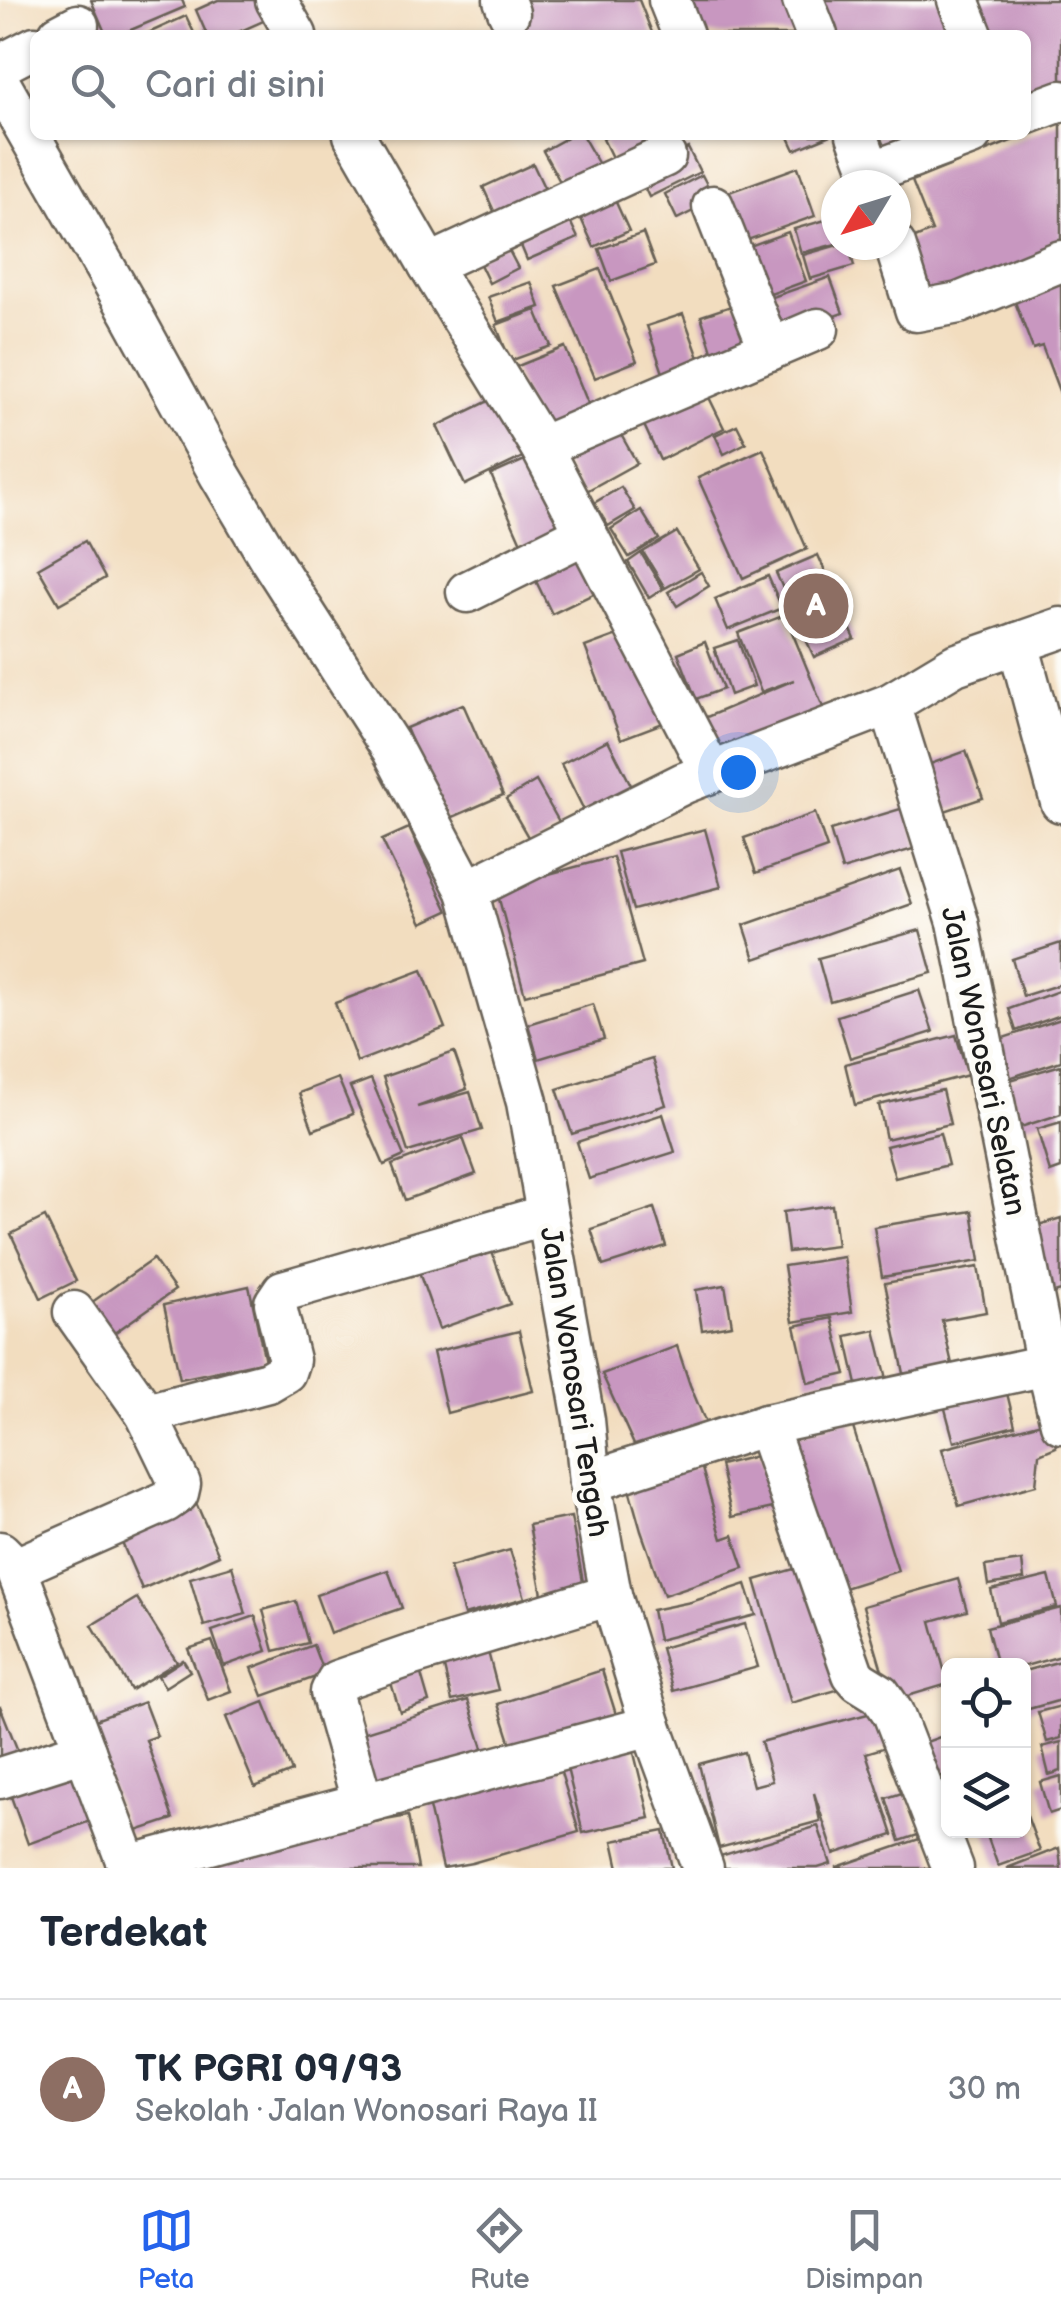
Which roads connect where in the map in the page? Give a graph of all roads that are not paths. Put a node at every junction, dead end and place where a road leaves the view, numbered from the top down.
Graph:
1 (276, 0) edge
2 (670, 0) edge
3 (803, 0) edge
4 (958, 0) edge
5 (293, 30) edge
6 (681, 30) edge
7 (815, 30) edge
8 (970, 30) edge
9 (30, 50) edge
10 (0, 65) edge
11 (0, 84) edge
12 (1061, 102) edge
13 (1031, 112) edge
14 (30, 136) edge
15 (32, 140) edge
16 (357, 140) edge
17 (859, 140) edge
18 (960, 140) edge
19 (666, 156) dead end
20 (871, 170) edge
21 (894, 170) edge
22 (713, 206) dead end
23 (900, 260) edge
24 (1061, 261) edge
25 (430, 265) junction
26 (818, 329) dead end
27 (770, 350) junction
28 (541, 447) junction
29 (586, 533) junction
30 (467, 592) dead end
31 (1061, 628) edge
32 (1018, 642) junction
33 (890, 704) junction
34 (711, 772) junction
35 (1061, 802) edge
36 (466, 891) junction
37 (547, 1215) junction
38 (74, 1312) dead end
39 (1054, 1364) edge
40 (146, 1414) junction
41 (1061, 1423) edge
42 (766, 1424) junction
43 (590, 1482) junction
44 (8, 1560) edge
45 (611, 1595) junction
46 (651, 1726) junction
47 (85, 1750) junction
48 (0, 1778) edge
49 (363, 1804) junction
50 (129, 1867) edge
51 (702, 1868) edge
52 (953, 1868) edge

1 - 5 street
2 - 6 street
3 - 7 street
4 - 8 street
9 - 10 street
11 - 14 street, Jalan Wonosari Tengah
12 - 13 street
15 - 36 street, Jalan Wonosari Tengah
16 - 25 street
17 - 20 street
18 - 21 street
19 - 25 street
22 - 27 street
23 - 24 street
25 - 28 street
26 - 27 street
27 - 28 street
28 - 29 street
29 - 30 street
29 - 34 street
31 - 32 street
32 - 33 street
32 - 35 street
33 - 34 street
33 - 39 street, Jalan Wonosari Selatan
34 - 36 street
36 - 37 street, Jalan Wonosari Tengah
37 - 40 street
37 - 43 street, Jalan Wonosari Tengah
38 - 40 street
39 - 41 street, Jalan Wonosari Selatan
39 - 42 street
40 - 44 street
42 - 43 street
42 - 52 street
43 - 45 street, Jalan Wonosari Tengah
44 - 47 street
45 - 46 street, Jalan Wonosari Tengah
45 - 49 street
46 - 49 street
46 - 51 street, Jalan Wonosari Tengah
47 - 48 street
47 - 50 street
49 - 50 street

